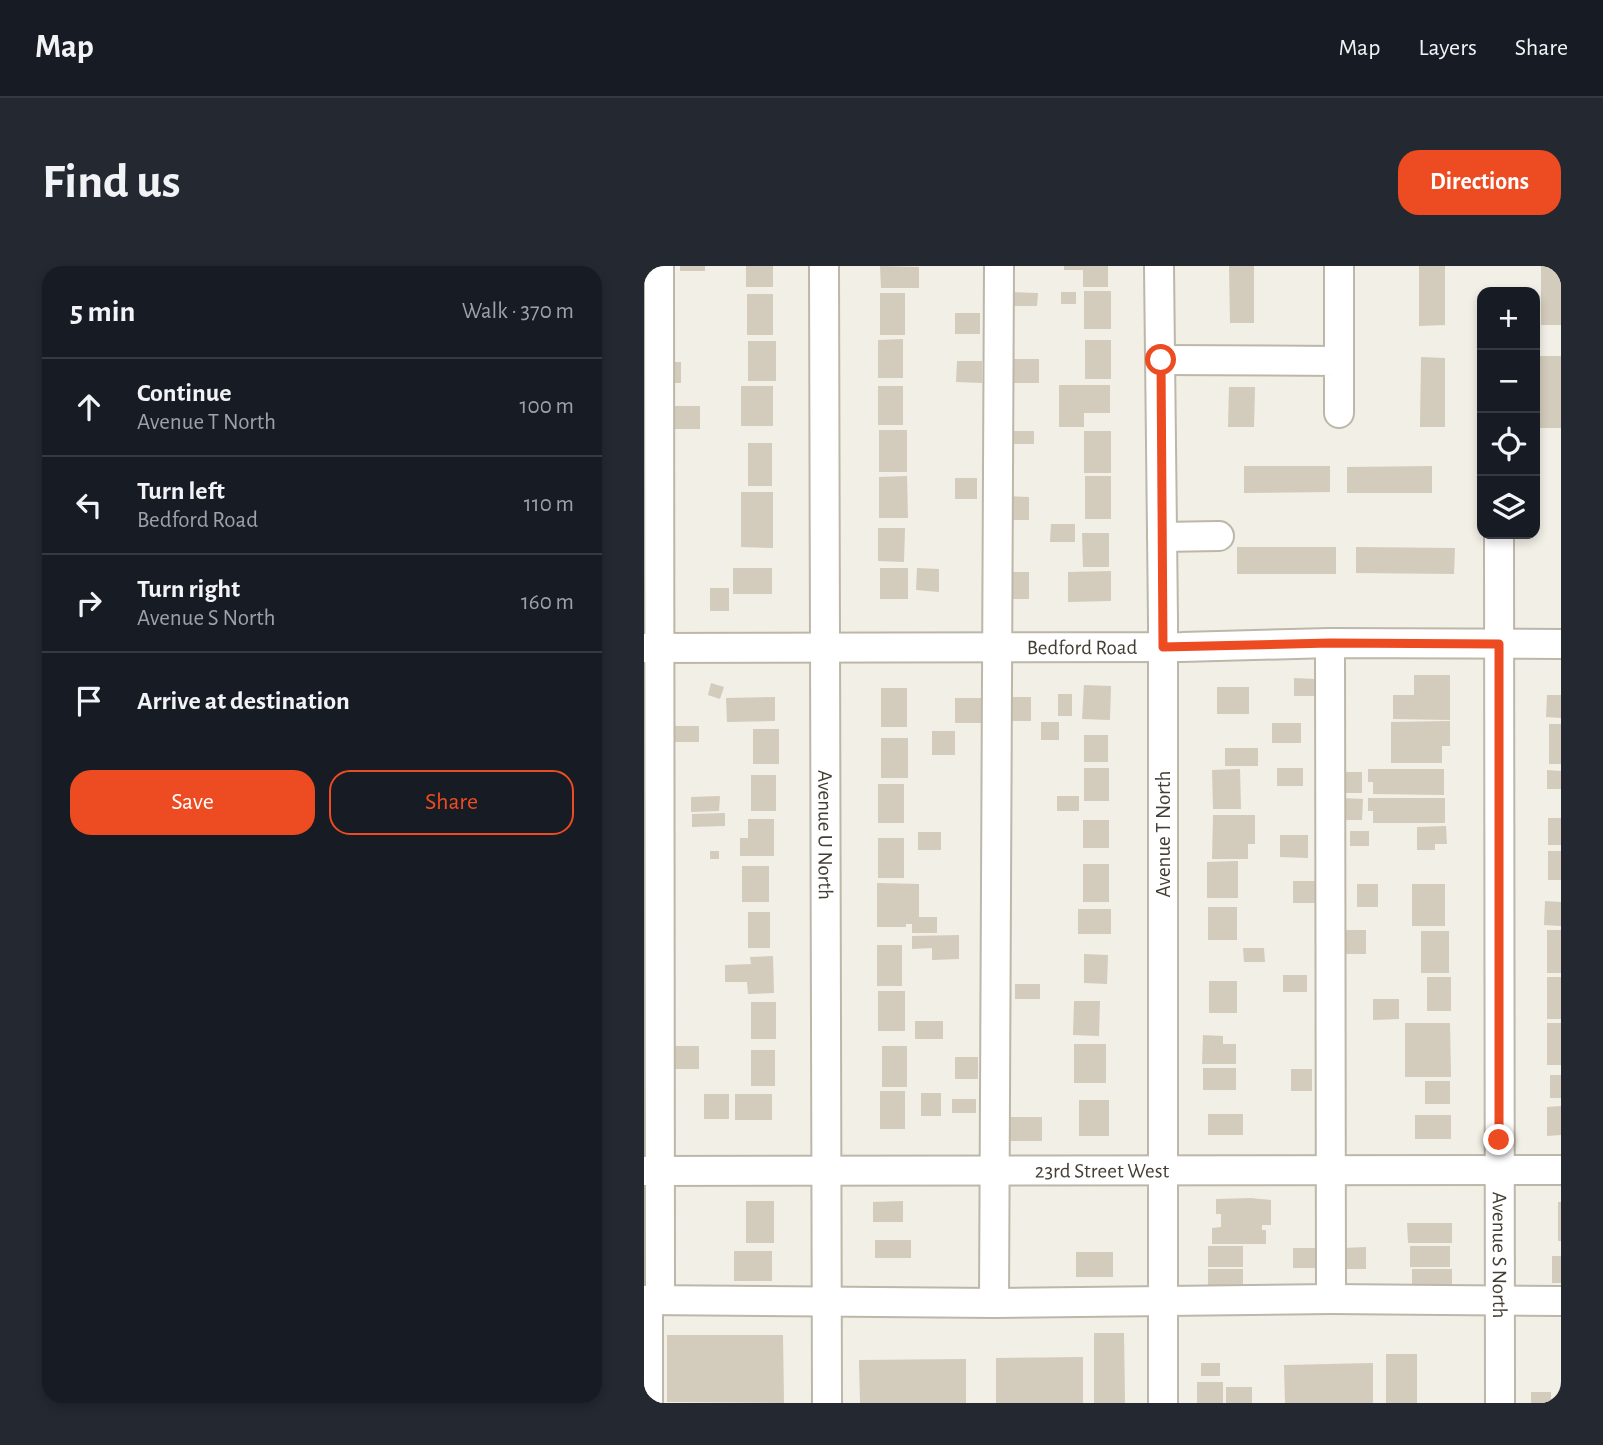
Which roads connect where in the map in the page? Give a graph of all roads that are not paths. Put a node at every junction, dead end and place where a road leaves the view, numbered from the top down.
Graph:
1 (659, 266) edge
2 (824, 266) edge
3 (999, 266) edge
4 (1159, 266) edge
5 (1339, 266) edge
6 (1161, 360) junction
7 (1339, 361) junction
8 (1339, 413) dead end
9 (1162, 537) junction
10 (1219, 537) dead end
11 (1499, 539) edge
12 (1330, 643) junction
13 (1499, 644) junction
14 (1561, 644) edge
15 (826, 647) junction
16 (996, 647) junction
17 (1163, 647) junction
18 (652, 648) edge
19 (1331, 1170) junction
20 (1500, 1170) junction
21 (651, 1171) edge
22 (997, 1171) junction
23 (1163, 1171) junction
24 (1561, 1171) edge
25 (827, 1172) junction
26 (1331, 1299) junction
27 (651, 1300) edge
28 (1499, 1301) junction
29 (1561, 1301) edge
30 (828, 1302) junction
31 (1162, 1302) junction
32 (995, 1303) junction
33 (648, 1403) edge
34 (827, 1403) edge
35 (1163, 1403) edge
36 (1500, 1403) edge

1 - 18 street
2 - 15 street, Avenue U North
3 - 16 street
4 - 6 street, Avenue T North
5 - 7 street
6 - 7 street
6 - 9 street, Avenue T North
7 - 8 street
9 - 10 street
9 - 17 street, Avenue T North
11 - 13 street, Avenue S North
12 - 13 street, Bedford Road
12 - 17 street, Bedford Road
12 - 19 street
13 - 14 street, Bedford Road
13 - 20 street, Avenue S North
15 - 16 street, Bedford Road
15 - 18 street, Bedford Road
15 - 25 street, Avenue U North
16 - 17 street, Bedford Road
16 - 22 street
17 - 23 street, Avenue T North
18 - 21 street
19 - 20 street, 23rd Street West
19 - 23 street, 23rd Street West
19 - 26 street
20 - 24 street, 23rd Street West
20 - 28 street, Avenue S North
21 - 25 street, 23rd Street West
21 - 27 street
22 - 23 street, 23rd Street West
22 - 25 street, 23rd Street West
22 - 32 street
23 - 31 street, Avenue T North
25 - 30 street, Avenue U North
26 - 28 street
26 - 31 street
27 - 30 street
27 - 33 street
28 - 29 street
28 - 36 street, Avenue S North
30 - 32 street
30 - 34 street, Avenue U North
31 - 32 street
31 - 35 street, Avenue T North

